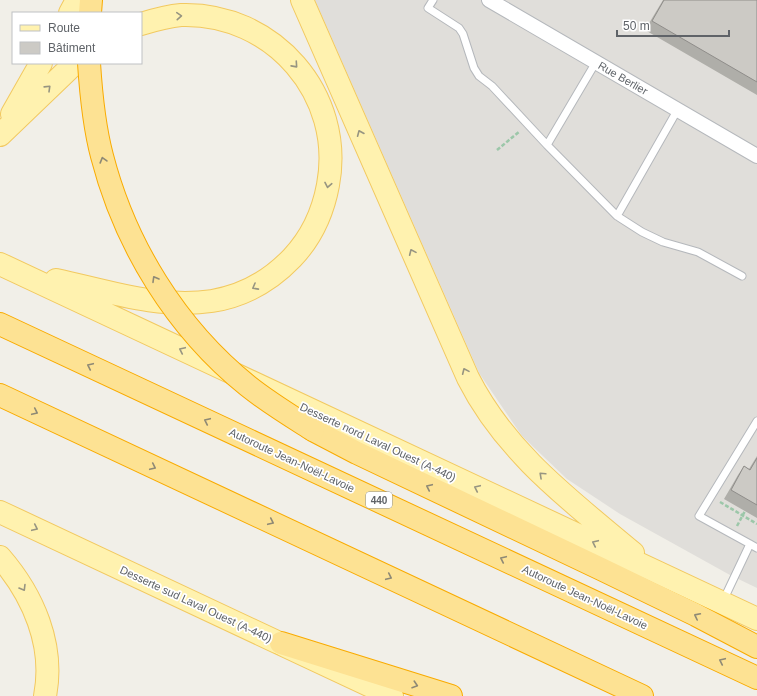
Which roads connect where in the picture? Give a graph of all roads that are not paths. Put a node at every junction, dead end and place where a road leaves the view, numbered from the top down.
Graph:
1 (78, 0) edge
2 (92, 0) edge
3 (302, 0) edge
4 (433, 0) edge
5 (489, 0) edge
6 (71, 12) edge
7 (90, 12) edge
8 (142, 24) edge
9 (596, 62) junction
10 (40, 64) edge
11 (74, 64) edge
12 (89, 64) edge
13 (678, 109) junction
14 (0, 134) edge
15 (547, 145) junction
16 (757, 156) edge
17 (617, 216) junction
18 (9, 268) edge
19 (742, 276) dead end
20 (0, 324) edge
21 (0, 395) edge
22 (757, 421) edge
23 (0, 512) edge
24 (750, 544) junction
25 (757, 548) edge
26 (0, 557) edge
27 (656, 572) junction
28 (722, 603) junction
29 (757, 619) edge
30 (281, 643) junction
31 (757, 647) edge
32 (757, 678) edge
33 (45, 696) edge
34 (392, 696) edge
35 (451, 696) edge
36 (642, 696) edge

1 - 6 main road
2 - 7 highway
27 -> 3 main road
4 - 15 lane
5 - 9 street, Rue Berlier
8 -> 18 main road
9 - 13 street, Rue Berlier
9 - 15 lane
10 - 14 main road
14 -> 11 main road
31 -> 12 highway, bridge
13 - 16 street, Rue Berlier
13 - 17 lane
15 - 17 lane
17 - 19 lane
27 -> 18 main road, Desserte nord Laval Ouest (A-440)
32 -> 20 highway, Autoroute Jean-Noël-Lavoie / 440
21 -> 36 highway
22 - 24 lane
23 -> 30 main road, Desserte sud Laval Ouest (A-440)
24 - 25 lane
24 - 28 lane
26 -> 33 main road
27 - 28 main road, Desserte nord Laval Ouest (A-440)
28 - 29 main road, Desserte nord Laval Ouest (A-440)
30 - 34 main road, Desserte sud Laval Ouest (A-440)
30 -> 35 highway

